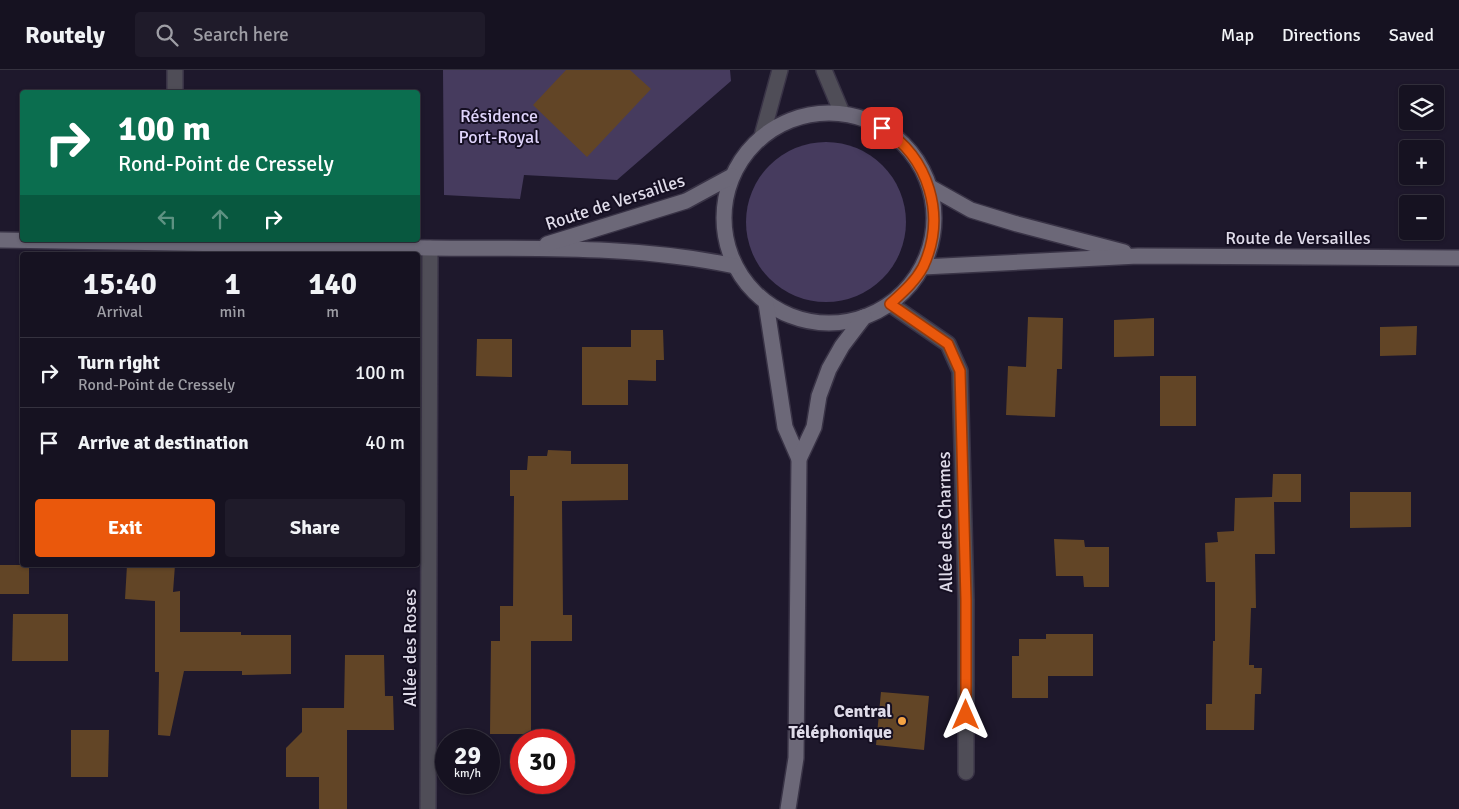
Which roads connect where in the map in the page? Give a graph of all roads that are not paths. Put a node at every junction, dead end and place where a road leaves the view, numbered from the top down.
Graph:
1 (175, 70) edge
2 (780, 70) edge
3 (824, 70) edge
4 (175, 90) edge
5 (842, 113) junction
6 (762, 136) junction
7 (732, 176) junction
8 (930, 187) junction
9 (0, 240) edge
10 (20, 240) edge
11 (175, 242) edge
12 (430, 248) junction
13 (536, 248) junction
14 (1138, 256) junction
15 (1459, 258) edge
16 (735, 266) junction
17 (923, 266) junction
18 (766, 303) junction
19 (890, 304) junction
20 (864, 317) junction
21 (799, 460) junction
22 (966, 772) dead end
23 (428, 809) edge
24 (788, 809) edge

1 - 4 street
2 - 6 street
3 - 5 street
5 - 6 main road
5 - 8 main road
6 - 7 main road
7 - 13 main road, Route de Versailles
7 - 16 main road
8 - 14 main road, Route de Versailles
8 - 17 main road
9 - 10 main road, Route de Versailles
11 - 12 main road, Route de Versailles
12 - 13 main road, Route de Versailles
12 - 23 street, Allée des Roses
13 - 16 main road, Route de Versailles
14 - 15 main road, Route de Versailles
14 - 17 main road, Route de Versailles
16 - 18 main road
17 - 19 main road
18 - 20 main road
18 - 21 main road
19 - 20 main road
19 - 22 street, Allée des Charmes
20 - 21 main road
21 - 24 main road

